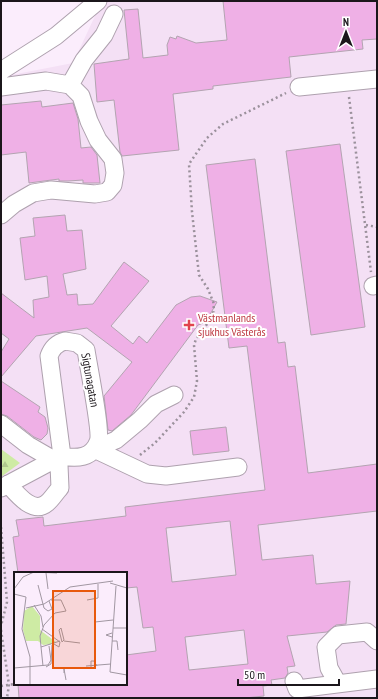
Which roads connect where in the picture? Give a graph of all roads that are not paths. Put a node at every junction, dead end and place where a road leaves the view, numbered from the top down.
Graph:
1 (98, 1) edge
2 (114, 14) dead end
3 (1, 71) edge
4 (377, 80) edge
5 (70, 85) junction
6 (1, 87) edge
7 (299, 87) road end
8 (1, 215) edge
9 (174, 395) dead end
10 (1, 424) edge
11 (94, 449) junction
12 (58, 458) junction
13 (238, 467) dead end
14 (4, 486) edge
15 (377, 640) edge
16 (377, 679) edge
17 (294, 681) dead end
18 (338, 684) junction

1 - 3 street
2 - 5 street
4 - 7 street
5 - 6 street
5 - 8 street
9 - 11 street
10 - 12 street
11 - 12 street
11 - 12 street, Sigtunagatan
11 - 13 street
12 - 14 street
12 - 14 street
15 - 18 street
16 - 18 street
17 - 18 street

